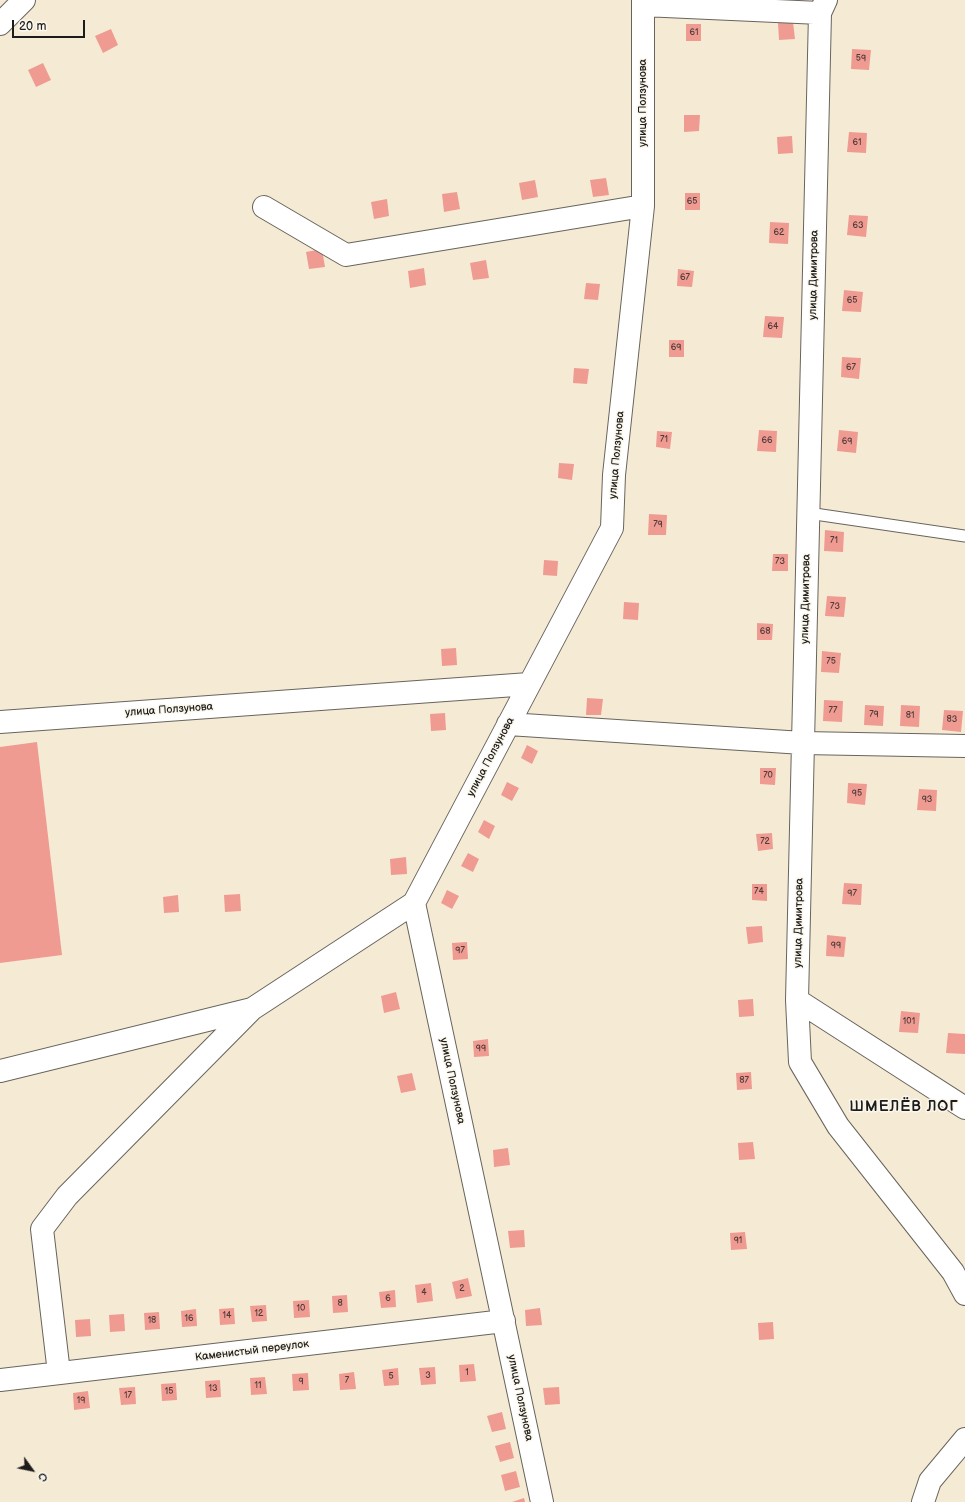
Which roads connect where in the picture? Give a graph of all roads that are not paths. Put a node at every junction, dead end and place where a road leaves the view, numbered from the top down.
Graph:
1 (24, 0) edge
2 (643, 2) edge
3 (823, 6) edge
4 (0, 24) edge
5 (643, 206) junction
6 (264, 207) dead end
7 (808, 513) junction
8 (965, 536) edge
9 (529, 684) junction
10 (0, 722) edge
11 (508, 724) junction
12 (803, 743) junction
13 (965, 746) edge
14 (414, 903) junction
15 (797, 1000) junction
16 (252, 1010) junction
17 (0, 1071) edge
18 (965, 1108) edge
19 (965, 1294) edge
20 (504, 1321) junction
21 (59, 1373) junction
22 (0, 1380) edge
23 (965, 1439) edge
24 (542, 1502) edge
25 (923, 1502) edge

1 - 4 street
2 - 3 street
2 - 5 street, улица Ползунова
3 - 7 street, улица Димитрова
5 - 6 street
5 - 9 street, улица Ползунова
7 - 8 lane
7 - 12 street, улица Димитрова
9 - 10 street, улица Ползунова
9 - 11 street, улица Ползунова
11 - 12 street
11 - 14 street, улица Ползунова
12 - 13 street
12 - 15 street, улица Димитрова
14 - 16 street
14 - 20 street, улица Ползунова
15 - 18 street
15 - 19 street, улица Димитрова
16 - 17 street
16 - 21 street
20 - 21 street, Каменистый переулок
20 - 24 street, улица Ползунова
21 - 22 street, Каменистый переулок
23 - 25 street

